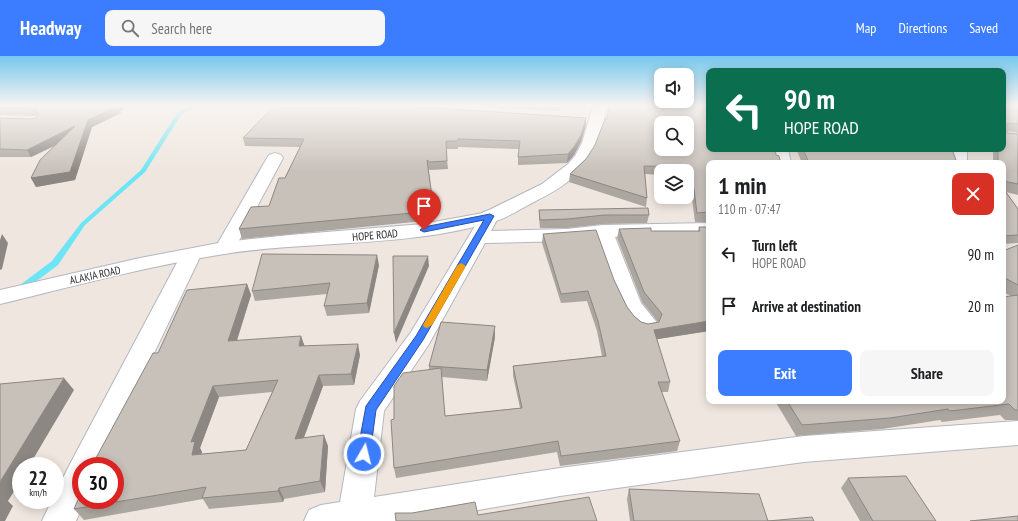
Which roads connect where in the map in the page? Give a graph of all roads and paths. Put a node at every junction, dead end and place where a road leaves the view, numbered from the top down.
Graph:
1 (592, 128) edge
2 (276, 158) dead end
3 (484, 227) junction
4 (706, 229) edge
5 (603, 231) junction
6 (225, 248) junction
7 (191, 255) junction
8 (0, 297) edge
9 (647, 325) edge
10 (1018, 433) edge
11 (90, 457) edge
12 (72, 493) edge
13 (356, 518) edge
14 (59, 521) edge
15 (321, 521) edge

1 - 3 street, HOPE ROAD
2 - 6 street
3 - 5 street
3 - 6 street, HOPE ROAD
3 - 13 street
4 - 5 street
5 - 9 street
6 - 7 street, HOPE ROAD
7 - 8 street, ALAKIA ROAD
7 - 11 street
10 - 13 street
12 - 14 street
13 - 15 street

